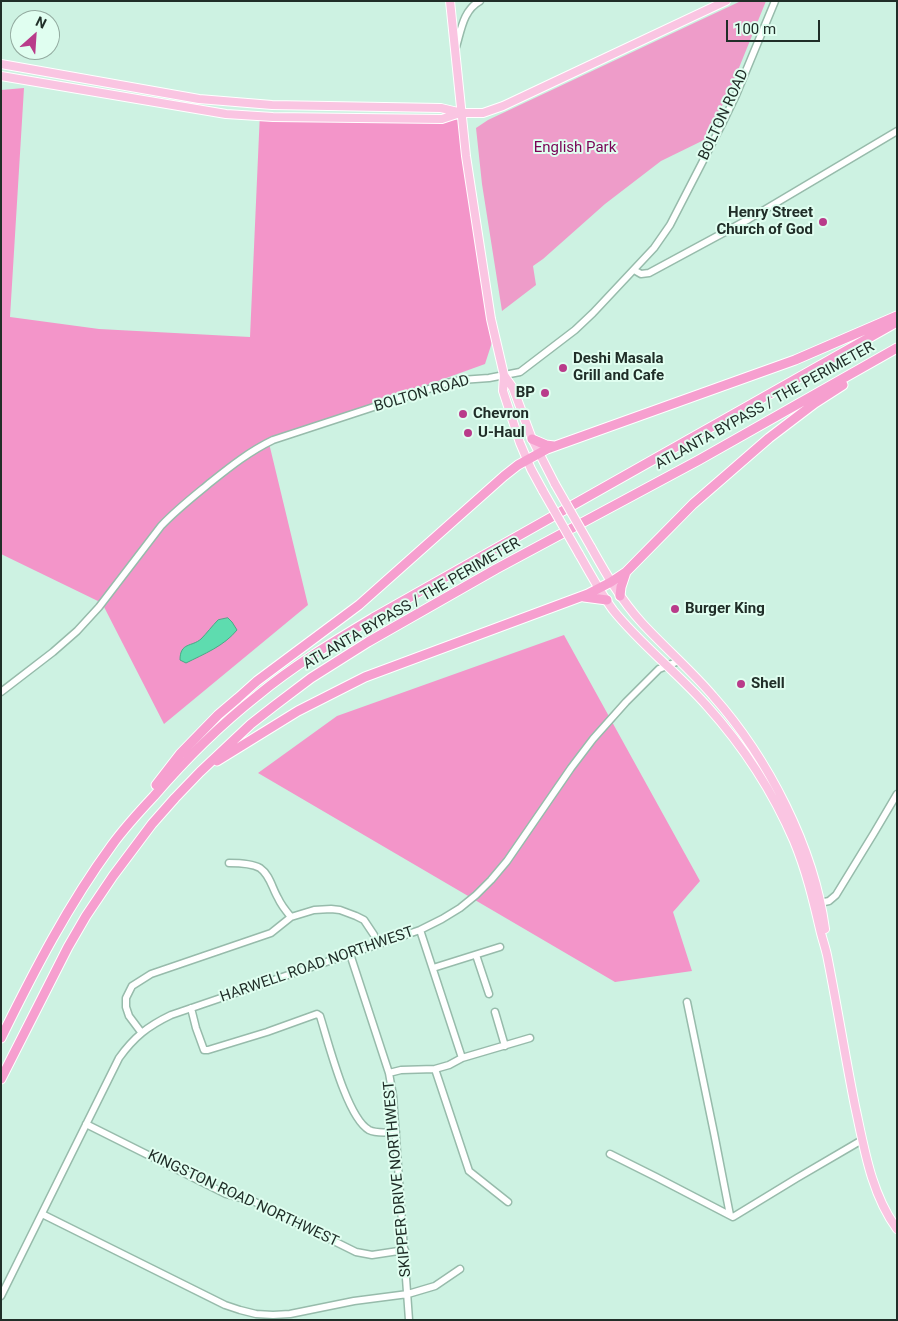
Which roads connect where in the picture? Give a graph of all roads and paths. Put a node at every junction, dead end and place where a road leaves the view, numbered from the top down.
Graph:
1 (450, 1) edge
2 (480, 1) edge
3 (726, 1) edge
4 (775, 1) edge
5 (456, 48) junction
6 (1, 64) edge
7 (1, 76) edge
8 (462, 112) junction
9 (897, 130) edge
10 (634, 270) junction
11 (897, 316) edge
12 (897, 322) edge
13 (893, 350) edge
14 (504, 375) junction
15 (532, 439) junction
16 (554, 446) junction
17 (538, 453) junction
18 (527, 460) junction
19 (626, 572) junction
20 (611, 582) junction
21 (599, 589) junction
22 (620, 596) junction
23 (581, 597) junction
24 (607, 600) junction
25 (679, 661) junction
26 (667, 665) junction
27 (1, 692) edge
28 (200, 772) junction
29 (897, 794) edge
30 (130, 822) junction
31 (228, 863) dead end
32 (818, 904) junction
33 (291, 917) junction
34 (420, 930) junction
35 (377, 945) junction
36 (500, 947) dead end
37 (350, 954) junction
38 (476, 955) junction
39 (433, 968) junction
40 (489, 994) dead end
41 (687, 1002) dead end
42 (191, 1008) junction
43 (495, 1012) dead end
44 (142, 1032) junction
45 (1, 1038) edge
46 (530, 1038) dead end
47 (505, 1046) junction
48 (462, 1058) junction
49 (435, 1068) junction
50 (389, 1073) junction
51 (1, 1080) edge
52 (86, 1124) junction
53 (396, 1132) junction
54 (862, 1140) junction
55 (610, 1154) dead end
56 (508, 1202) dead end
57 (42, 1214) junction
58 (730, 1216) junction
59 (897, 1229) edge
60 (405, 1250) junction
61 (460, 1269) dead end
62 (408, 1294) junction
63 (1, 1296) edge
64 (289, 1317) edge
65 (410, 1320) edge

1 - 5 main road
2 - 5 street
3 - 8 main road
4 - 10 street, BOLTON ROAD
5 - 8 main road
6 - 8 main road
7 - 8 main road
8 - 14 main road
9 - 10 street
10 - 14 street, BOLTON ROAD
11 - 16 highway
12 - 30 highway, ATLANTA BYPASS / THE PERIMETER
13 - 19 highway
13 - 28 highway, ATLANTA BYPASS / THE PERIMETER
14 - 15 main road
14 - 18 main road
14 - 27 street, BOLTON ROAD
15 - 16 highway
15 - 17 main road
16 - 17 highway
17 - 18 highway
17 - 20 main road, bridge
18 - 21 main road, bridge
18 - 30 highway
19 - 20 highway
19 - 22 highway
20 - 21 highway
20 - 22 main road
21 - 23 highway
21 - 24 main road
22 - 25 main road
23 - 24 highway
23 - 28 highway
24 - 26 main road
25 - 26 street, HARWELL ROAD NORTHWEST
25 - 32 main road
26 - 32 main road
26 - 34 street, HARWELL ROAD NORTHWEST
28 - 51 highway, ATLANTA BYPASS / THE PERIMETER
29 - 32 street
30 - 45 highway, ATLANTA BYPASS / THE PERIMETER
31 - 33 street
32 - 54 main road
33 - 35 street
33 - 44 street
34 - 35 street, HARWELL ROAD NORTHWEST
34 - 39 street
35 - 37 street, HARWELL ROAD NORTHWEST
36 - 38 street
37 - 42 street, HARWELL ROAD NORTHWEST
37 - 50 street, SKIPPER DRIVE NORTHWEST
38 - 39 street
38 - 40 street
39 - 48 street
41 - 58 street
42 - 44 street, HARWELL ROAD NORTHWEST
42 - 53 street
43 - 47 street
44 - 52 street, HARWELL ROAD NORTHWEST
46 - 47 street
47 - 48 street
48 - 49 street
49 - 50 street
49 - 56 street
50 - 53 street, SKIPPER DRIVE NORTHWEST
52 - 57 street, HARWELL ROAD NORTHWEST
52 - 60 street, KINGSTON ROAD NORTHWEST
53 - 60 street, SKIPPER DRIVE NORTHWEST
54 - 58 street
54 - 59 main road
55 - 58 street
57 - 63 street, HARWELL ROAD NORTHWEST
57 - 64 street
60 - 62 street, SKIPPER DRIVE NORTHWEST
61 - 62 street
62 - 64 street
62 - 65 street, SKIPPER DRIVE NORTHWEST

